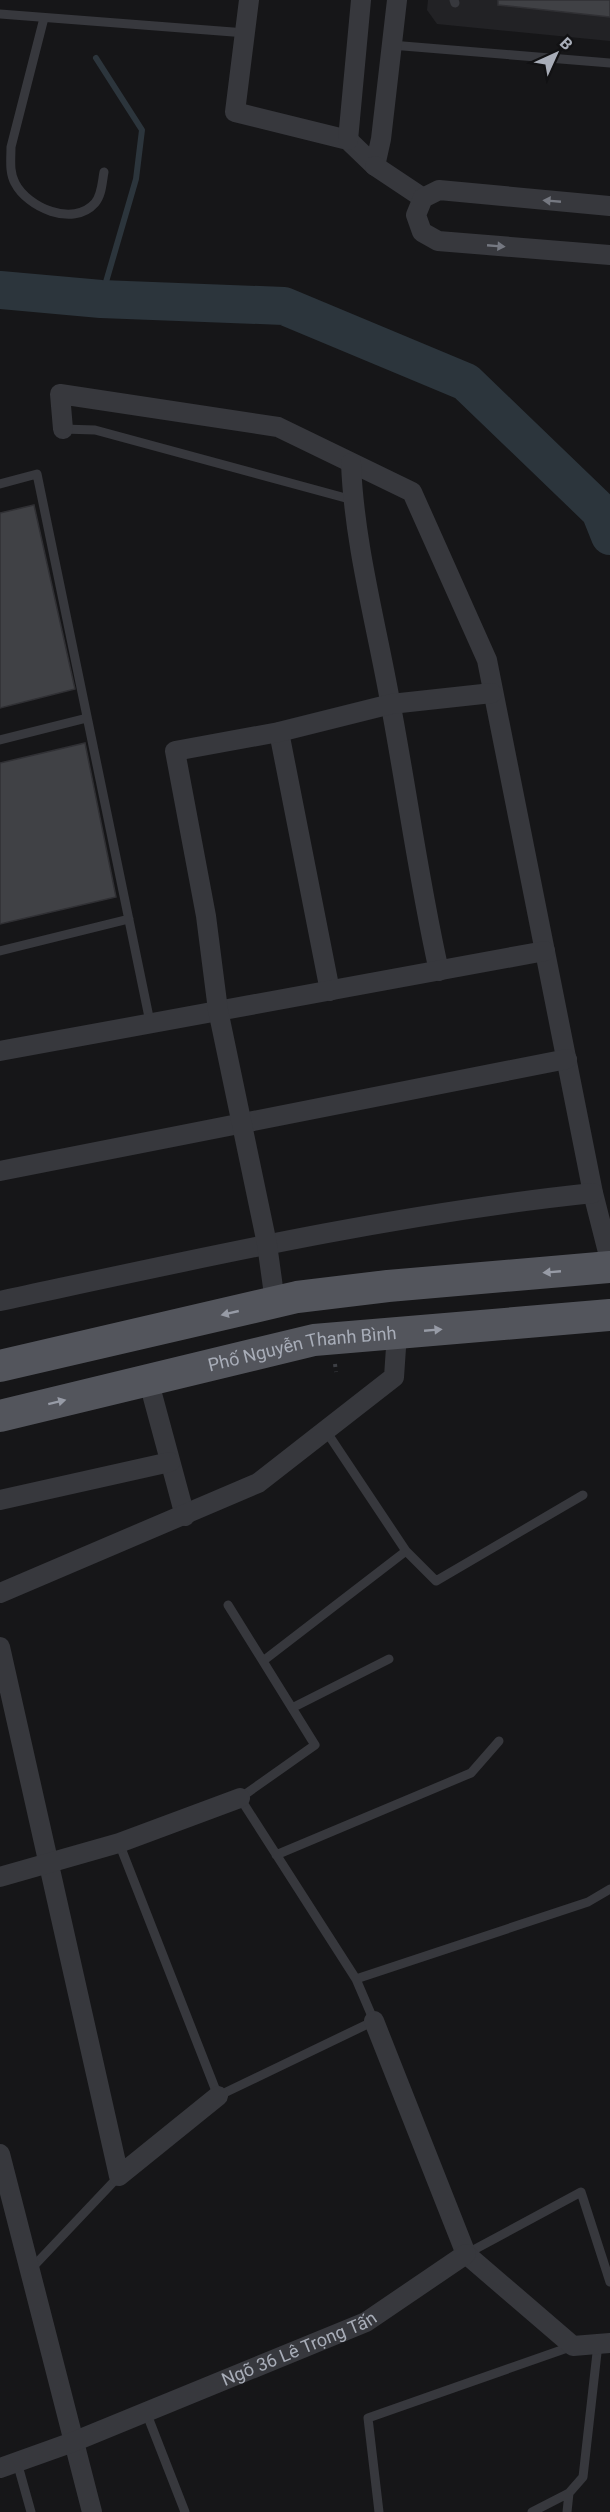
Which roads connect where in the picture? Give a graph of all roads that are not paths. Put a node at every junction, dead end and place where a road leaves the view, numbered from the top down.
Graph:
1 (249, 0) edge
2 (362, 0) edge
3 (397, 0) edge
4 (0, 14) edge
5 (44, 18) junction
6 (246, 33) junction
7 (392, 45) junction
8 (610, 63) edge
9 (348, 140) junction
10 (0, 146) edge
11 (11, 147) junction
12 (375, 166) junction
13 (104, 172) dead end
14 (423, 198) junction
15 (610, 206) edge
16 (610, 255) edge
17 (63, 429) joint
18 (351, 463) junction
19 (0, 484) edge
20 (353, 500) junction
21 (492, 693) junction
22 (391, 704) junction
23 (87, 718) junction
24 (279, 732) junction
25 (0, 740) edge
26 (129, 919) junction
27 (0, 951) edge
28 (545, 951) junction
29 (439, 971) junction
30 (330, 991) junction
31 (218, 1010) junction
32 (150, 1022) junction
33 (0, 1051) edge
34 (567, 1059) junction
35 (242, 1125) junction
36 (0, 1171) edge
37 (593, 1193) junction
38 (267, 1244) junction
39 (610, 1260) edge
40 (610, 1267) edge
41 (0, 1301) edge
42 (275, 1302) junction
43 (610, 1315) edge
44 (398, 1333) junction
45 (0, 1366) edge
46 (148, 1379) junction
47 (0, 1416) edge
48 (326, 1431) junction
49 (170, 1462) junction
50 (583, 1495) dead end
51 (0, 1500) edge
52 (185, 1516) junction
53 (406, 1551) junction
54 (0, 1593) edge
55 (228, 1605) dead end
56 (0, 1647) edge
57 (389, 1659) dead end
58 (263, 1661) junction
59 (292, 1708) junction
60 (499, 1741) dead end
61 (240, 1798) junction
62 (119, 1843) junction
63 (276, 1855) junction
64 (50, 1864) junction
65 (0, 1877) edge
66 (610, 1889) edge
67 (356, 1979) junction
68 (374, 2021) junction
69 (218, 2096) junction
70 (0, 2154) edge
71 (119, 2176) junction
72 (466, 2254) junction
73 (30, 2270) junction
74 (610, 2282) edge
75 (604, 2343) edge
76 (573, 2346) junction
77 (146, 2412) junction
78 (73, 2442) junction
79 (8, 2465) edge
80 (569, 2493) junction
81 (31, 2512) edge
82 (92, 2512) edge
83 (184, 2512) edge
84 (379, 2512) edge
85 (532, 2512) edge
86 (567, 2512) edge

1 - 6 street
2 - 9 street
3 - 7 street
4 - 5 lane
5 - 6 lane
5 - 11 lane
6 - 9 street
7 - 8 lane
7 - 12 street
9 - 12 street
10 - 11 lane
11 - 13 lane
12 - 14 street
15 -> 14 street
14 -> 16 street
17 - 18 street
17 - 20 lane
18 - 20 street
18 - 21 street
19 - 23 lane
20 - 22 street
21 - 22 street
21 - 28 street
22 - 24 street
22 - 29 street
23 - 25 lane
23 - 26 lane
24 - 30 street
24 - 31 street
26 - 27 lane
26 - 32 lane
28 - 29 street
28 - 34 street
29 - 30 street
30 - 31 street
31 - 32 street
31 - 35 street
32 - 33 street
34 - 35 street
34 - 37 street
35 - 36 street
35 - 38 street
37 - 38 street
37 - 39 street
38 - 41 street
38 - 42 street
40 -> 42 main road
42 -> 45 main road
44 -> 43 main road, Phố Nguyễn Thanh Bình
44 - 46 main road, Phố Nguyễn Thanh Bình
44 - 48 street
47 -> 46 main road, Phố Nguyễn Thanh Bình
46 - 49 street
48 - 52 street
48 - 53 lane
49 - 51 street
49 - 52 street
50 - 53 lane
52 - 54 street
53 - 58 lane
55 - 58 lane
56 - 64 street
57 - 59 lane
58 - 59 lane
59 - 61 lane
60 - 63 lane
61 - 62 street
61 - 63 lane
62 - 64 street
62 - 69 lane
63 - 67 lane
64 - 65 street
64 - 71 street
66 - 67 lane
67 - 68 lane
68 - 69 lane
68 - 72 street
69 - 71 street
70 - 73 street
71 - 73 lane
72 - 74 lane, Ngõ 36 Lê Trọng Tấn
72 - 76 street
72 - 77 street, Ngõ 36 Lê Trọng Tấn
73 - 78 street
75 - 76 street
75 - 80 lane
76 - 84 lane
77 - 78 street, Ngõ 36 Lê Trọng Tấn
77 - 83 lane
78 - 79 street, Ngõ 36 Lê Trọng Tấn
78 - 82 street
79 - 81 lane
80 - 85 lane
80 - 86 lane

